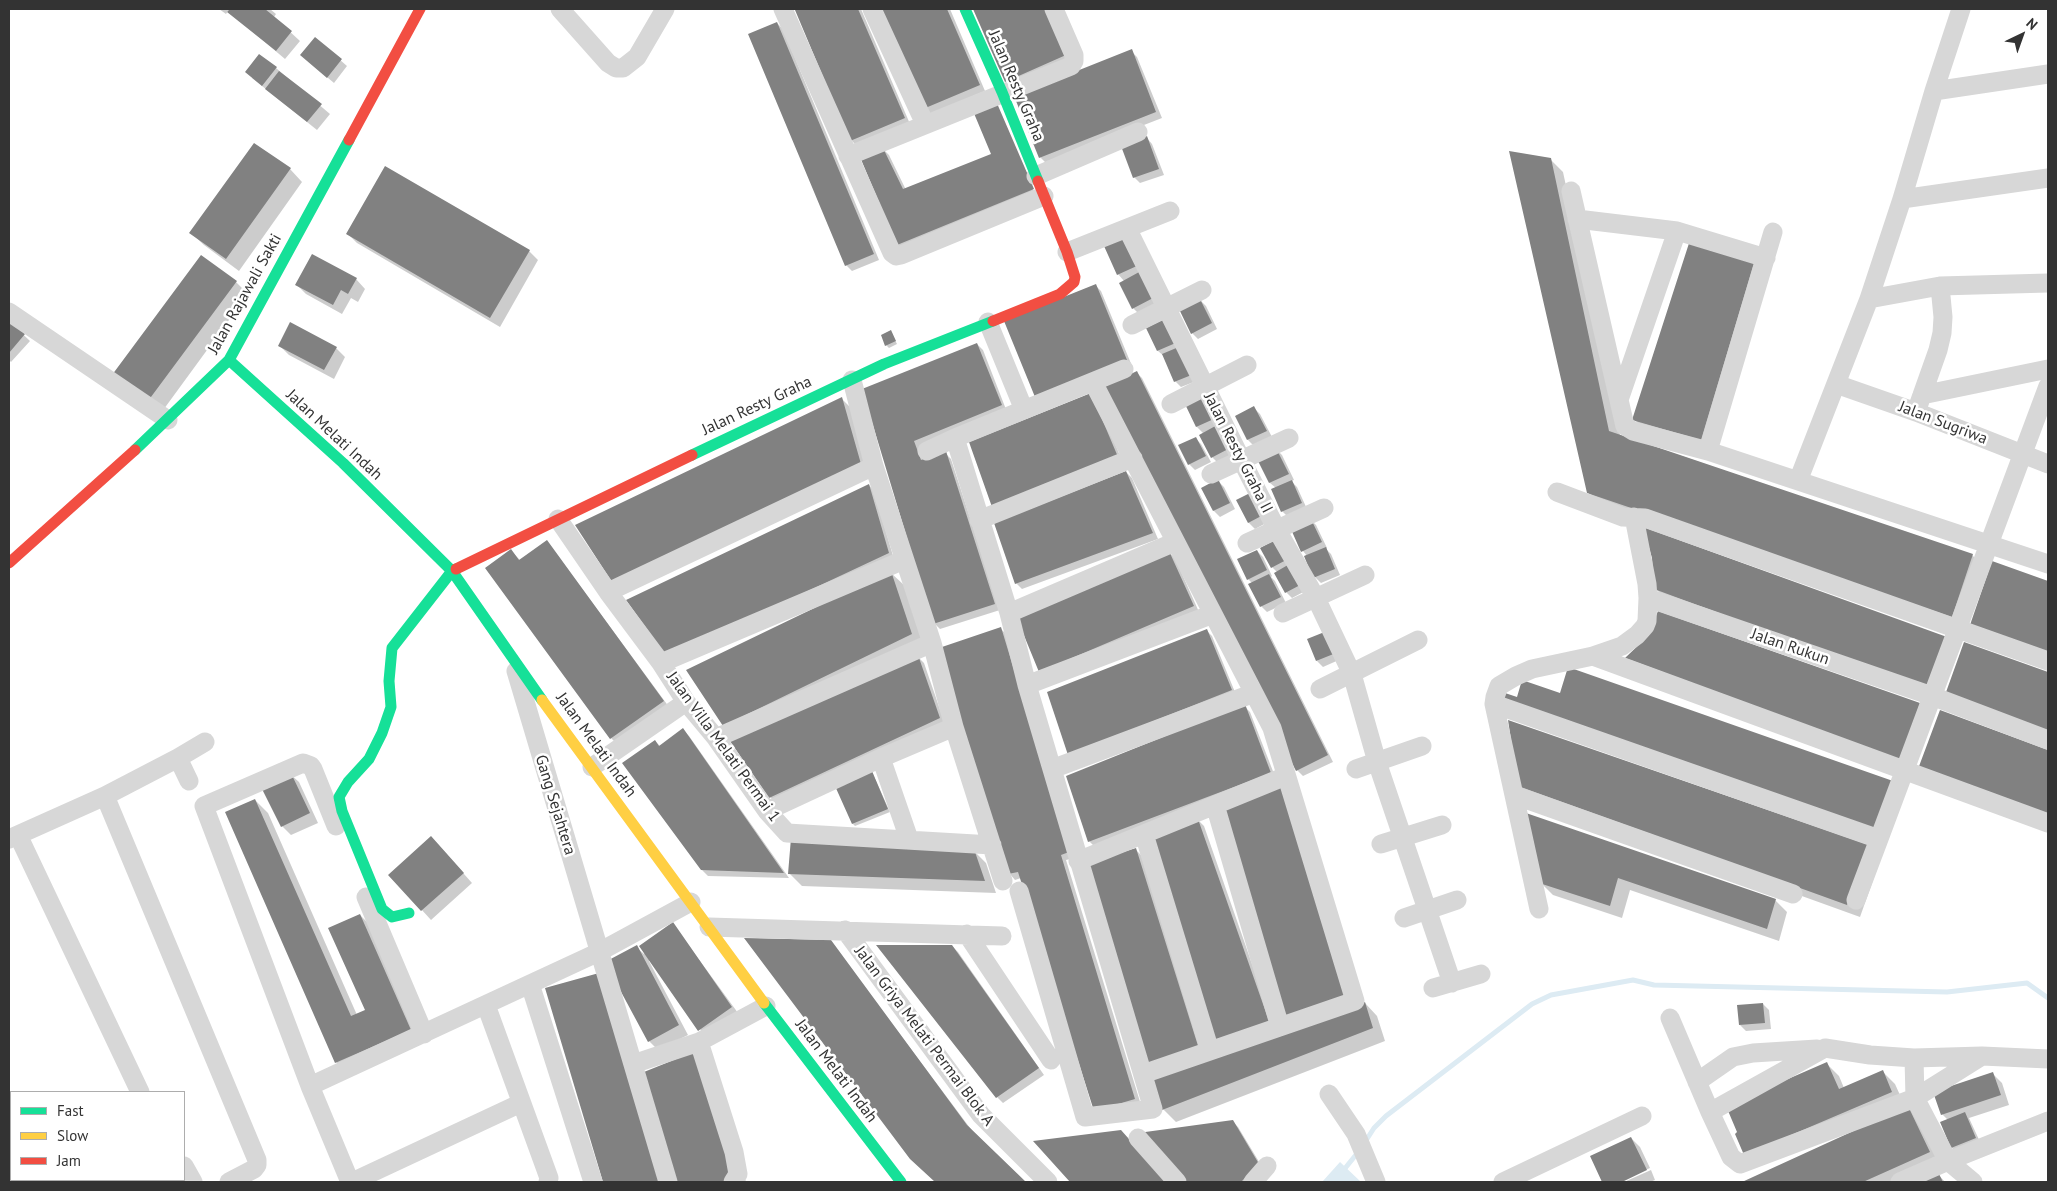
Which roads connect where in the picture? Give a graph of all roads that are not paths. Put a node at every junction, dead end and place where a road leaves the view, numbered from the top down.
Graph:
1 (420, 9) edge
2 (562, 9) edge
3 (665, 9) edge
4 (783, 9) edge
5 (872, 9) edge
6 (965, 9) edge
7 (1054, 9) edge
8 (1961, 9) edge
9 (2048, 74) edge
10 (1934, 91) junction
11 (1002, 92) junction
12 (925, 124) junction
13 (1138, 132) dead end
14 (848, 156) junction
15 (1036, 176) junction
16 (2048, 178) edge
17 (1571, 191) dead end
18 (1044, 196) junction
19 (1902, 199) junction
20 (1170, 211) dead end
21 (1577, 219) junction
22 (1128, 230) junction
23 (1677, 231) junction
24 (1773, 232) dead end
25 (1068, 252) junction
26 (1766, 258) junction
27 (2048, 282) edge
28 (1940, 286) junction
29 (1202, 290) dead end
30 (1869, 299) junction
31 (1166, 308) junction
32 (9, 312) edge
33 (988, 322) junction
34 (1132, 325) dead end
35 (229, 360) junction
36 (1246, 365) dead end
37 (2048, 369) edge
38 (1124, 370) dead end
39 (852, 380) junction
40 (1093, 382) junction
41 (1836, 384) junction
42 (2048, 386) edge
43 (1206, 387) junction
44 (1620, 397) junction
45 (1919, 403) junction
46 (1171, 404) dead end
47 (1024, 410) junction
48 (168, 420) junction
49 (955, 438) junction
50 (1289, 438) dead end
51 (927, 451) dead end
52 (1708, 451) junction
53 (2024, 455) junction
54 (1133, 458) junction
55 (1242, 461) junction
56 (2048, 464) edge
57 (874, 466) junction
58 (1211, 474) dead end
59 (1798, 481) junction
60 (1557, 492) dead end
61 (1324, 508) dead end
62 (1634, 516) junction
63 (558, 519) junction
64 (979, 520) junction
65 (1277, 530) junction
66 (1176, 542) junction
67 (1248, 543) dead end
68 (1988, 543) junction
69 (904, 560) junction
70 (9, 563) edge
71 (2048, 564) edge
72 (452, 571) junction
73 (1365, 575) dead end
74 (608, 592) junction
75 (1316, 598) junction
76 (1648, 598) junction
77 (1009, 613) junction
78 (1283, 613) dead end
79 (1213, 614) junction
80 (1957, 629) junction
81 (1418, 640) dead end
82 (932, 643) junction
83 (1592, 656) junction
84 (512, 658) junction
85 (2048, 661) edge
86 (661, 663) junction
87 (1352, 674) junction
88 (1027, 685) junction
89 (1320, 689) dead end
90 (1254, 693) junction
91 (1932, 696) junction
92 (686, 702) junction
93 (1494, 704) junction
94 (954, 727) junction
95 (716, 738) junction
96 (2048, 740) edge
97 (205, 742) dead end
98 (1422, 746) dead end
99 (178, 758) junction
100 (881, 758) junction
101 (1377, 762) junction
102 (592, 767) junction
103 (1356, 769) dead end
104 (1905, 769) junction
105 (1052, 770) junction
106 (1286, 776) junction
107 (189, 781) dead end
108 (1514, 795) junction
109 (105, 796) junction
110 (1215, 805) junction
111 (767, 811) junction
112 (2048, 823) edge
113 (1442, 825) dead end
114 (1144, 834) junction
115 (13, 837) edge
116 (1403, 837) junction
117 (909, 839) junction
118 (1879, 839) junction
119 (1381, 844) dead end
120 (992, 846) junction
121 (1078, 860) junction
122 (1003, 881) dead end
123 (1020, 891) dead end
124 (1793, 894) dead end
125 (1457, 900) dead end
126 (1856, 900) dead end
127 (691, 902) junction
128 (1428, 909) junction
129 (1539, 909) dead end
130 (409, 913) dead end
131 (1404, 918) dead end
132 (709, 927) junction
133 (845, 930) junction
134 (967, 934) junction
135 (1002, 936) dead end
136 (599, 952) junction
137 (1481, 974) dead end
138 (1452, 983) junction
139 (530, 984) junction
140 (1433, 988) dead end
141 (486, 1005) junction
142 (766, 1006) junction
143 (1670, 1018) dead end
144 (1280, 1026) junction
145 (424, 1034) junction
146 (699, 1042) junction
147 (1825, 1048) junction
148 (1210, 1051) junction
149 (1982, 1056) junction
150 (1914, 1058) junction
151 (2048, 1059) edge
152 (1051, 1060) dead end
153 (633, 1064) junction
154 (1142, 1074) junction
155 (1697, 1082) junction
156 (310, 1086) junction
157 (140, 1091) edge
158 (1329, 1094) dead end
159 (1915, 1098) junction
160 (521, 1103) junction
161 (1710, 1112) junction
162 (1642, 1116) dead end
163 (2048, 1121) edge
164 (1138, 1138) dead end
165 (1948, 1161) junction
166 (1267, 1166) dead end
167 (185, 1168) edge
168 (193, 1182) edge
169 (229, 1182) edge
170 (351, 1182) edge
171 (548, 1182) edge
172 (592, 1182) edge
173 (668, 1182) edge
174 (733, 1182) edge
175 (901, 1182) edge
176 (1048, 1182) edge
177 (1176, 1182) edge
178 (1254, 1182) edge
179 (1376, 1182) edge
180 (1503, 1182) edge
181 (1900, 1182) edge
182 (1973, 1182) edge

1 - 35 street, Jalan Rajawali Sakti
2 - 3 street
4 - 14 street
5 - 12 street
6 - 11 street, Jalan Resty Graha
7 - 11 street
8 - 10 street
9 - 10 street
10 - 19 street
11 - 12 street
11 - 15 street, Jalan Resty Graha
12 - 14 street
13 - 15 street
14 - 18 street
15 - 18 street, Jalan Resty Graha
16 - 19 street
17 - 21 street
18 - 25 street, Jalan Resty Graha
19 - 30 street
20 - 22 street
21 - 23 street
21 - 44 street
22 - 25 street
22 - 31 street, Jalan Resty Graha II
23 - 26 street
23 - 44 street
24 - 26 street
25 - 33 street, Jalan Resty Graha
26 - 52 street
27 - 28 street
28 - 30 street
28 - 45 street
29 - 31 street
30 - 41 street
31 - 34 street
31 - 43 street, Jalan Resty Graha II
32 - 48 street
33 - 39 street, Jalan Resty Graha
33 - 47 street
35 - 48 street, Jalan Rajawali Sakti
35 - 72 street, Jalan Melati Indah
36 - 43 street
37 - 45 street
38 - 40 street
39 - 57 street
39 - 63 street, Jalan Resty Graha
40 - 47 street
40 - 54 street
41 - 45 street, Jalan Sugriwa
41 - 59 street
42 - 53 street
43 - 46 street
43 - 55 street, Jalan Resty Graha II
44 - 52 street
45 - 53 street, Jalan Sugriwa
47 - 49 street
48 - 70 street, Jalan Rajawali Sakti
49 - 51 street
49 - 64 street
50 - 55 street
52 - 59 street
53 - 56 street, Jalan Sugriwa
53 - 68 street
54 - 64 street
54 - 66 street
55 - 58 street
55 - 65 street, Jalan Resty Graha II
57 - 69 street
57 - 74 street
59 - 68 street
60 - 62 street
61 - 65 street
62 - 76 street
62 - 80 street
63 - 72 street, Jalan Resty Graha
63 - 74 street, Jalan Villa Melati Permai 1
64 - 77 street
65 - 67 street
65 - 75 street, Jalan Resty Graha II
66 - 77 street
66 - 79 street
68 - 71 street
68 - 80 street
69 - 82 street
69 - 86 street
72 - 84 street, Jalan Melati Indah
72 - 130 street
73 - 75 street
74 - 86 street, Jalan Villa Melati Permai 1
75 - 78 street
75 - 87 street, Jalan Resty Graha II
76 - 83 street
76 - 91 street, Jalan Rukun
77 - 88 street
79 - 88 street
79 - 90 street
80 - 85 street
80 - 91 street
81 - 87 street
82 - 94 street
82 - 95 street
83 - 93 street
83 - 104 street
84 - 102 street, Jalan Melati Indah
84 - 136 street, Gang Sejahtera
86 - 92 street, Jalan Villa Melati Permai 1
87 - 89 street
87 - 101 street, Jalan Resty Graha II
88 - 105 street
90 - 105 street
90 - 106 street
91 - 96 street, Jalan Rukun
91 - 104 street
92 - 95 street, Jalan Villa Melati Permai 1
92 - 102 street
93 - 108 street
93 - 118 street
94 - 100 street
94 - 120 street
95 - 111 street, Jalan Villa Melati Permai 1
97 - 99 street
98 - 101 street
99 - 107 street
99 - 109 street
100 - 111 street
100 - 117 street
101 - 103 street
101 - 116 street, Jalan Resty Graha II
102 - 127 street, Jalan Melati Indah
104 - 112 street
104 - 118 street
105 - 121 street
106 - 110 street
106 - 144 street
108 - 124 street
108 - 129 street
109 - 115 street
109 - 169 street
110 - 114 street
110 - 144 street
111 - 117 street, Jalan Villa Melati Permai 1
113 - 116 street
114 - 121 street
114 - 148 street
115 - 157 street
116 - 119 street
116 - 128 street, Jalan Resty Graha II
117 - 120 street, Jalan Villa Melati Permai 1
118 - 126 street
120 - 122 street
121 - 154 street
123 - 154 street
125 - 128 street
127 - 132 street, Jalan Melati Indah
127 - 136 street
128 - 131 street
128 - 138 street, Jalan Resty Graha II
132 - 133 street
132 - 142 street, Jalan Melati Indah
133 - 134 street
133 - 176 street, Jalan Griya Melati Permai Blok A
134 - 135 street
134 - 152 street
136 - 139 street
136 - 153 street, Gang Sejahtera
137 - 138 street
138 - 140 street
139 - 141 street
139 - 172 street
141 - 145 street
141 - 160 street
142 - 146 street
142 - 175 street, Jalan Melati Indah
143 - 155 street
144 - 148 street
145 - 156 street
145 - 156 street
146 - 153 street
146 - 174 street
147 - 150 street
147 - 155 street
147 - 161 street
148 - 154 street
149 - 150 street
149 - 151 street
149 - 159 street
150 - 159 street
153 - 173 street, Gang Sejahtera
155 - 161 street
156 - 170 street
158 - 179 street
159 - 161 street
159 - 165 street
160 - 170 street
160 - 171 street
162 - 180 street
163 - 165 street
164 - 177 street
165 - 181 street
165 - 182 street
166 - 178 street
167 - 168 street

